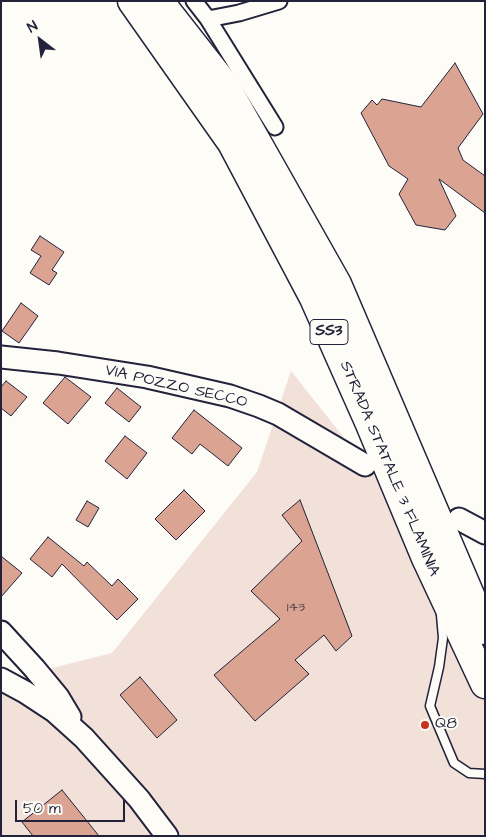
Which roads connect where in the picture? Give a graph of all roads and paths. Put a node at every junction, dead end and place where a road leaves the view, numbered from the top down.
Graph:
1 (132, 1) edge
2 (159, 1) edge
3 (194, 1) edge
4 (279, 1) edge
5 (208, 18) junction
6 (275, 127) dead end
7 (1, 357) edge
8 (365, 465) dead end
9 (459, 519) dead end
10 (485, 533) edge
11 (426, 558) junction
12 (485, 630) edge
13 (1, 632) edge
14 (1, 679) edge
15 (485, 684) edge
16 (84, 738) junction
17 (485, 774) edge
18 (167, 836) edge

1 - 11 highway, STRADA STATALE 3 FLAMINIA / SS3
2 - 12 highway, STRADA STATALE 3 FLAMINIA / SS3
3 - 5 street
4 - 5 street
5 - 6 street
7 - 8 main road, VIA POZZO SECCO
9 - 10 main road
11 - 15 highway, STRADA STATALE 3 FLAMINIA / SS3
11 - 17 lane
13 - 16 main road
14 - 16 main road
16 - 18 main road

